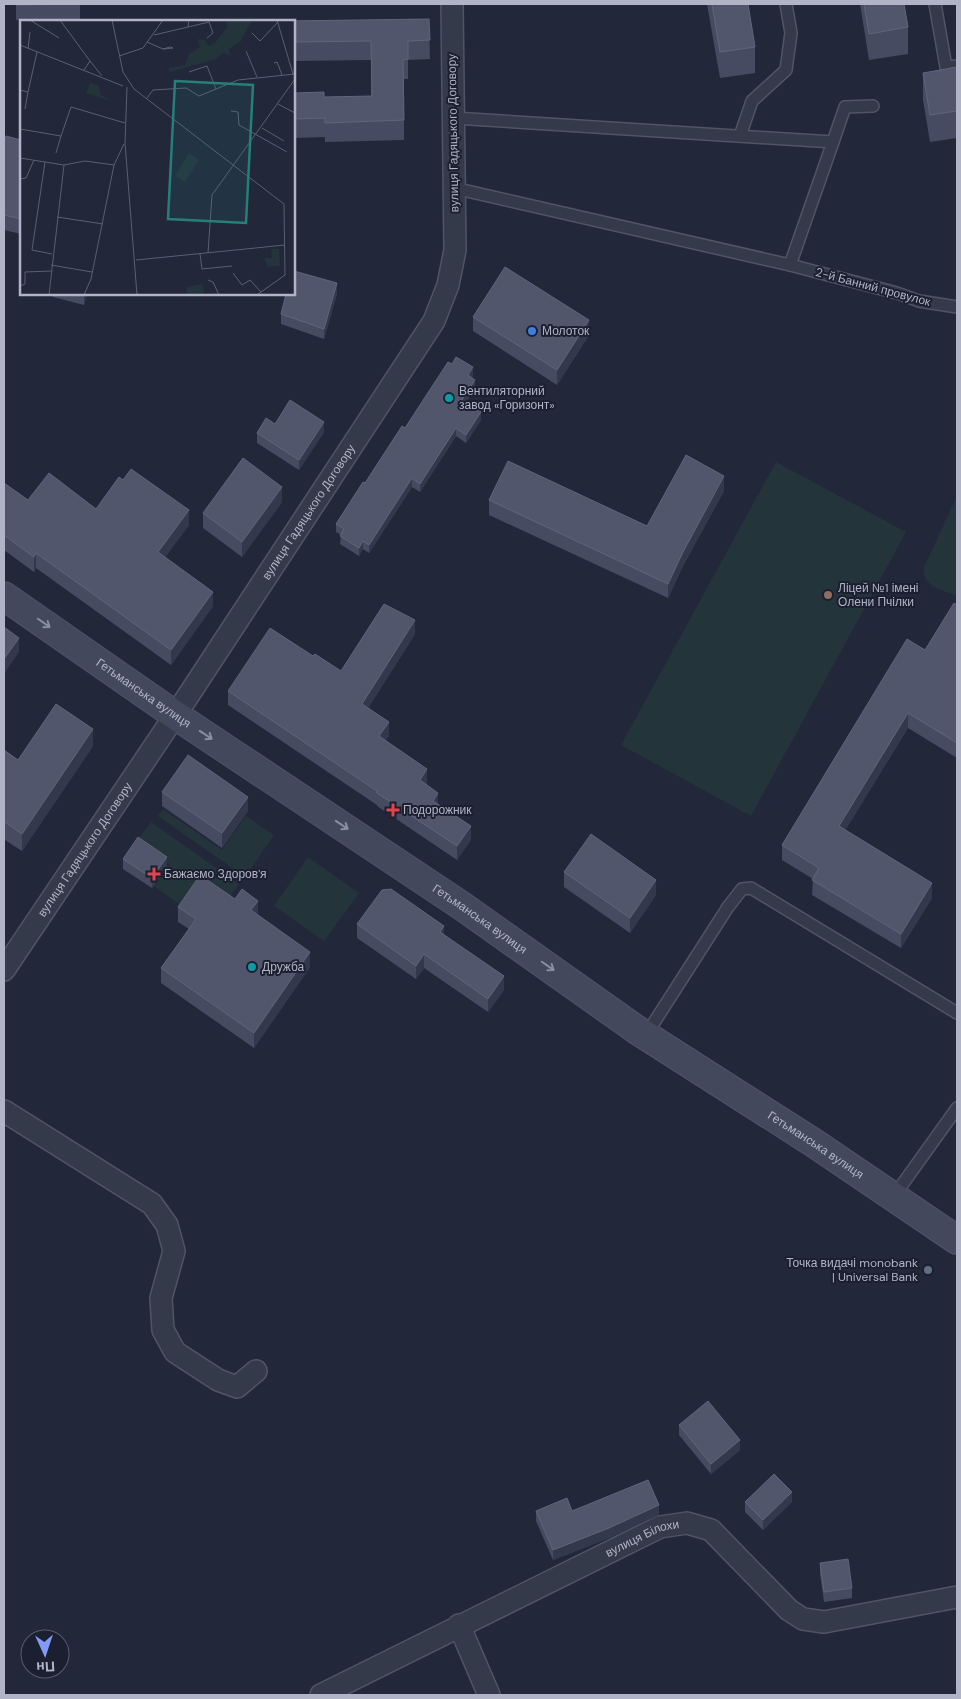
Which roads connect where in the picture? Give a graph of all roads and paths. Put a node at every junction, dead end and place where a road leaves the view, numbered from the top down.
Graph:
1 (452, 4) edge
2 (786, 4) edge
3 (935, 4) edge
4 (957, 66) edge
5 (873, 106) dead end
6 (453, 118) junction
7 (740, 136) junction
8 (833, 142) junction
9 (454, 188) junction
10 (790, 265) junction
11 (957, 307) edge
12 (4, 596) edge
13 (175, 715) junction
14 (4, 970) edge
15 (957, 1013) edge
16 (646, 1035) junction
17 (957, 1108) edge
18 (4, 1111) edge
19 (894, 1196) junction
20 (957, 1240) edge
21 (256, 1371) dead end
22 (957, 1597) edge
23 (459, 1626) junction
24 (321, 1695) edge
25 (489, 1695) edge

1 - 6 street, вулиця Гадяцького Договору
2 - 7 lane
3 - 4 lane
5 - 8 lane
6 - 7 lane
6 - 9 street, вулиця Гадяцького Договору
7 - 8 lane
8 - 10 lane
9 - 10 lane, 2-й Банний провулок
9 - 13 street, вулиця Гадяцького Договору
10 - 11 lane, 2-й Банний провулок
12 -> 13 street, Гетьманська вулиця
13 - 14 street, вулиця Гадяцького Договору
13 -> 16 street, Гетьманська вулиця
15 - 16 lane
16 - 19 street, Гетьманська вулиця
17 - 19 lane
18 - 21 street
19 - 20 street, Гетьманська вулиця
22 - 23 street, вулиця Білохи
23 - 24 street, вулиця Білохи
23 - 25 street

